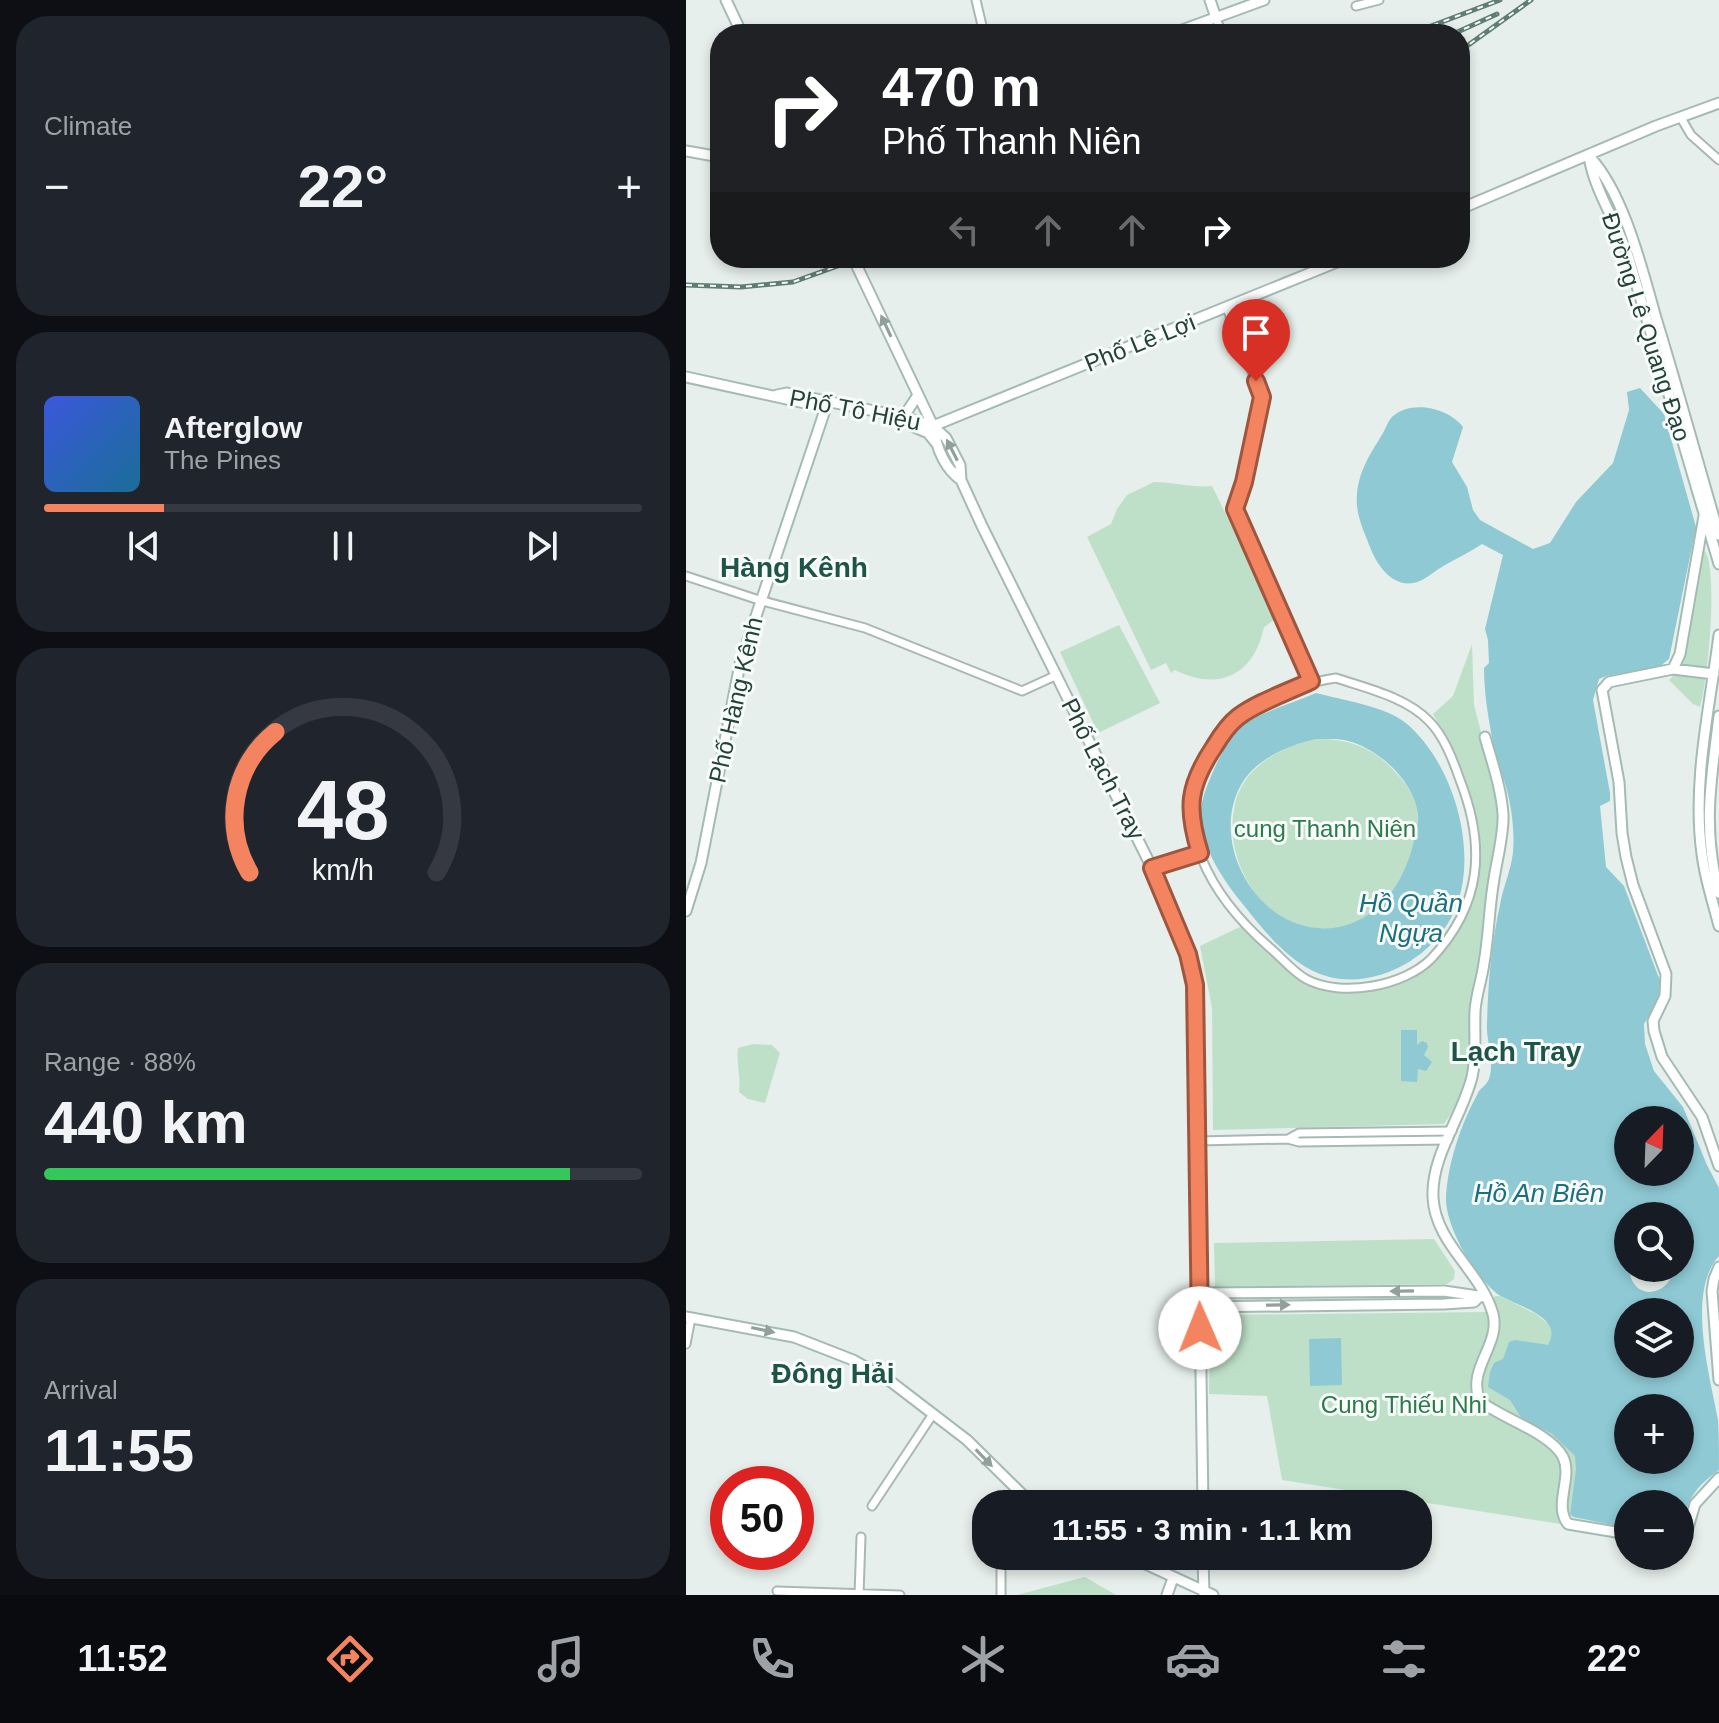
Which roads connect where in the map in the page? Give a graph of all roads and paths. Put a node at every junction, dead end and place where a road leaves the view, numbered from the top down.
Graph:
1 (726, 0) edge
2 (967, 0) edge
3 (1210, 0) edge
4 (1264, 0) edge
5 (1376, 1) edge
6 (977, 2) edge
7 (1356, 6) dead end
8 (1216, 18) junction
9 (737, 24) edge
10 (982, 24) edge
11 (1199, 24) edge
12 (1218, 24) edge
13 (1719, 103) edge
14 (1681, 118) junction
15 (686, 151) edge
16 (710, 155) edge
17 (1589, 156) junction
18 (1719, 160) edge
19 (1470, 205) edge
20 (858, 268) edge
21 (1323, 268) edge
22 (1227, 308) junction
23 (686, 377) edge
24 (918, 395) junction
25 (827, 404) junction
26 (901, 420) junction
27 (933, 426) junction
28 (936, 443) junction
29 (961, 480) junction
30 (1708, 497) junction
31 (1704, 513) junction
32 (1719, 535) edge
33 (1719, 564) edge
34 (686, 576) edge
35 (759, 600) junction
36 (1719, 635) edge
37 (1673, 669) junction
38 (1714, 674) junction
39 (1057, 675) junction
40 (1311, 681) junction
41 (1719, 716) edge
42 (1485, 737) dead end
43 (1714, 738) edge
44 (1715, 767) edge
45 (1200, 853) junction
46 (1152, 868) junction
47 (690, 886) edge
48 (1719, 893) edge
49 (686, 911) edge
50 (1719, 926) edge
51 (1450, 1135) junction
52 (1199, 1141) junction
53 (1719, 1166) edge
54 (1719, 1267) edge
55 (1344, 1292) junction
56 (1199, 1293) junction
57 (1482, 1297) junction
58 (1344, 1304) junction
59 (1200, 1307) junction
60 (688, 1317) edge
61 (686, 1344) edge
62 (1719, 1380) edge
63 (933, 1414) junction
64 (1719, 1478) edge
65 (1017, 1490) edge
66 (1203, 1490) edge
67 (872, 1506) dead end
68 (1694, 1507) edge
69 (1614, 1532) edge
70 (861, 1537) dead end
71 (1001, 1570) edge
72 (1157, 1570) edge
73 (1204, 1570) edge
74 (1173, 1578) junction
75 (777, 1591) dead end
76 (859, 1594) edge
77 (1207, 1594) edge
78 (900, 1595) edge
79 (1001, 1595) edge
80 (1167, 1595) edge

1 - 9 street
2 - 6 street
3 - 8 street
4 - 8 street
5 - 7 street
6 - 10 street
8 - 11 street
8 - 12 street
13 - 14 street
14 - 17 street
14 - 18 street
15 - 16 street
17 - 19 street
17 - 30 street, Đường Lê Quang Đạo
17 - 31 street, Đường Lê Quang Đạo
24 -> 20 street
21 - 22 street, Phố Lê Lợi
22 - 27 street, Phố Lê Lợi
22 - 40 street
23 - 25 street, Phố Tô Hiệu
24 - 26 street
24 - 27 street
25 - 26 street, Phố Tô Hiệu
25 - 35 street, Phố Hàng Kênh
26 - 27 street, Phố Tô Hiệu
26 - 28 street, Phố Tô Hiệu
27 - 28 street, Phố Lạch Tray
29 -> 27 street, Phố Lạch Tray
28 - 29 street, Phố Lạch Tray
29 - 39 street, Phố Lạch Tray
30 - 31 street
30 - 32 street, Đường Lê Quang Đạo
31 - 33 street, Đường Lê Quang Đạo
31 - 37 street
34 - 35 street
35 - 39 street
35 - 47 street, Phố Hàng Kênh
36 - 38 street
37 - 38 street
37 - 53 street
38 - 43 street
39 - 46 street, Phố Lạch Tray
40 - 45 street
40 - 45 street
41 - 43 street
42 - 51 street
43 - 44 street
43 - 50 street
44 - 48 street
45 - 46 street
46 - 52 street, Phố Lạch Tray
47 - 49 street, Phố Hàng Kênh
51 - 52 street
51 - 57 street
52 - 56 street, Phố Lạch Tray
54 - 62 street
55 - 56 street
57 -> 55 street
55 - 58 street
56 - 59 street, Phố Lạch Tray
57 - 58 street
57 - 69 street
59 -> 58 street
59 - 66 street, Phố Lạch Tray
60 - 61 street
60 -> 63 street
63 -> 65 street
63 - 67 street
64 - 68 street
70 - 76 street
71 - 79 street
72 - 74 street
73 - 77 street
74 - 77 street
74 - 80 street
75 - 76 street
76 - 78 street

